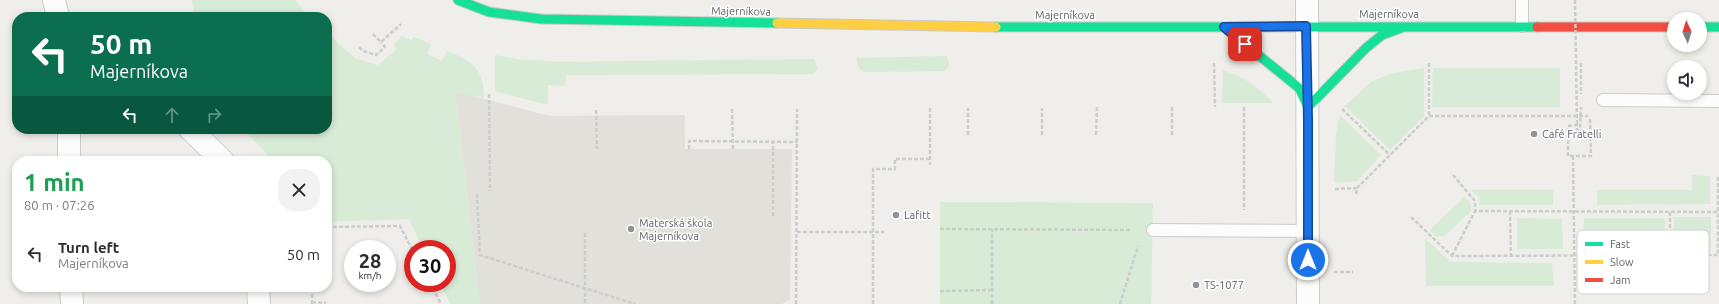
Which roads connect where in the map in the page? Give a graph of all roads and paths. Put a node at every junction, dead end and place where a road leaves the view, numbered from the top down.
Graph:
1 (54, 0) edge
2 (458, 0) edge
3 (1307, 0) edge
4 (1522, 0) edge
5 (1575, 0) edge
6 (57, 12) edge
7 (401, 24) dead end
8 (1306, 26) junction
9 (1408, 26) junction
10 (1522, 26) junction
11 (1224, 27) junction
12 (1667, 27) edge
13 (1707, 27) edge
14 (1719, 27) edge
15 (372, 34) dead end
16 (381, 42) junction
17 (359, 47) dead end
18 (1214, 63) dead end
19 (1429, 63) dead end
20 (489, 94) dead end
21 (1604, 100) dead end
22 (1719, 101) edge
23 (1244, 106) dead end
24 (1308, 106) junction
25 (1338, 106) dead end
26 (1097, 107) dead end
27 (1172, 107) dead end
28 (1215, 107) dead end
29 (930, 108) dead end
30 (968, 108) dead end
31 (1042, 108) dead end
32 (732, 109) dead end
33 (797, 109) dead end
34 (596, 110) dead end
35 (1429, 116) junction
36 (1577, 126) junction
37 (1577, 132) dead end
38 (69, 134) edge
39 (195, 134) edge
40 (968, 135) dead end
41 (1042, 135) dead end
42 (1096, 135) dead end
43 (1172, 135) dead end
44 (733, 142) junction
45 (773, 142) junction
46 (797, 142) junction
47 (597, 149) dead end
48 (689, 149) dead end
49 (733, 149) dead end
50 (1390, 155) junction
51 (69, 156) edge
52 (218, 156) edge
53 (1573, 156) junction
54 (930, 159) junction
55 (930, 165) dead end
56 (1453, 175) dead end
57 (1718, 176) dead end
58 (1357, 188) junction
59 (1328, 189) dead end
60 (490, 191) dead end
61 (477, 194) dead end
62 (1356, 194) dead end
63 (1475, 211) junction
64 (1510, 211) junction
65 (1574, 212) junction
66 (1670, 212) junction
67 (1718, 212) junction
68 (773, 216) dead end
69 (1411, 217) dead end
70 (332, 228) edge
71 (940, 229) dead end
72 (992, 229) junction
73 (1148, 230) junction
74 (1244, 230) junction
75 (1308, 230) junction
76 (1670, 230) edge
77 (797, 232) junction
78 (872, 232) junction
79 (884, 232) dead end
80 (585, 233) dead end
81 (407, 240) edge
82 (1709, 255) edge
83 (1452, 256) junction
84 (1511, 256) junction
85 (1574, 256) junction
86 (1577, 256) edge
87 (1328, 272) dead end
88 (1353, 272) dead end
89 (585, 289) junction
90 (940, 290) dead end
91 (992, 290) junction
92 (72, 292) edge
93 (258, 292) edge
94 (312, 292) edge
95 (435, 292) edge
96 (312, 303) edge
97 (326, 303) dead end
98 (72, 304) edge
99 (259, 304) edge
100 (441, 304) edge
101 (585, 304) edge
102 (635, 304) edge
103 (796, 304) edge
104 (872, 304) edge
105 (992, 304) edge
106 (1120, 304) edge
107 (1308, 304) edge
108 (1575, 304) edge

1 - 6 street
2 - 11 street, Majerníkova
3 - 8 street
4 - 10 lane
5 - 36 path, bridge
7 - 16 path
8 - 9 street, Majerníkova
8 - 11 street, Majerníkova
8 - 24 street
9 - 10 street, Majerníkova
9 - 24 street
10 - 12 street, Majerníkova
11 - 24 street
13 - 14 street
15 - 16 path
16 - 17 path
18 - 28 path
19 - 35 path
20 - 60 path
21 - 22 lane
23 - 74 path
24 - 75 street
25 - 50 path
26 - 42 path
27 - 43 path
29 - 54 path
30 - 40 path
31 - 41 path
32 - 44 path
33 - 46 path
34 - 47 path
35 - 50 path
35 - 53 path
36 - 37 path
36 - 53 path
38 - 51 street
39 - 52 street
44 - 45 path
44 - 48 path
44 - 49 path
45 - 46 path
45 - 68 path
46 - 77 path
50 - 58 path
53 - 65 path
54 - 55 path
54 - 78 path
56 - 63 path
57 - 67 path
58 - 59 path
58 - 62 path
61 - 89 path
63 - 64 path
63 - 83 path
64 - 65 path
64 - 84 path
65 - 66 path
65 - 85 path
66 - 67 path
66 - 76 path
67 - 82 path
69 - 83 path
70 - 81 path
71 - 72 path
72 - 73 path
72 - 91 path
73 - 74 lane
73 - 106 path
74 - 75 lane
75 - 107 street
77 - 78 path
77 - 103 path
78 - 79 path
78 - 104 path
80 - 89 path
83 - 84 path
84 - 85 path
85 - 86 path
85 - 108 path
87 - 88 path
89 - 101 path
89 - 102 path
90 - 91 path
91 - 105 path
92 - 98 street
93 - 99 street
94 - 96 path
95 - 100 path
96 - 97 path

